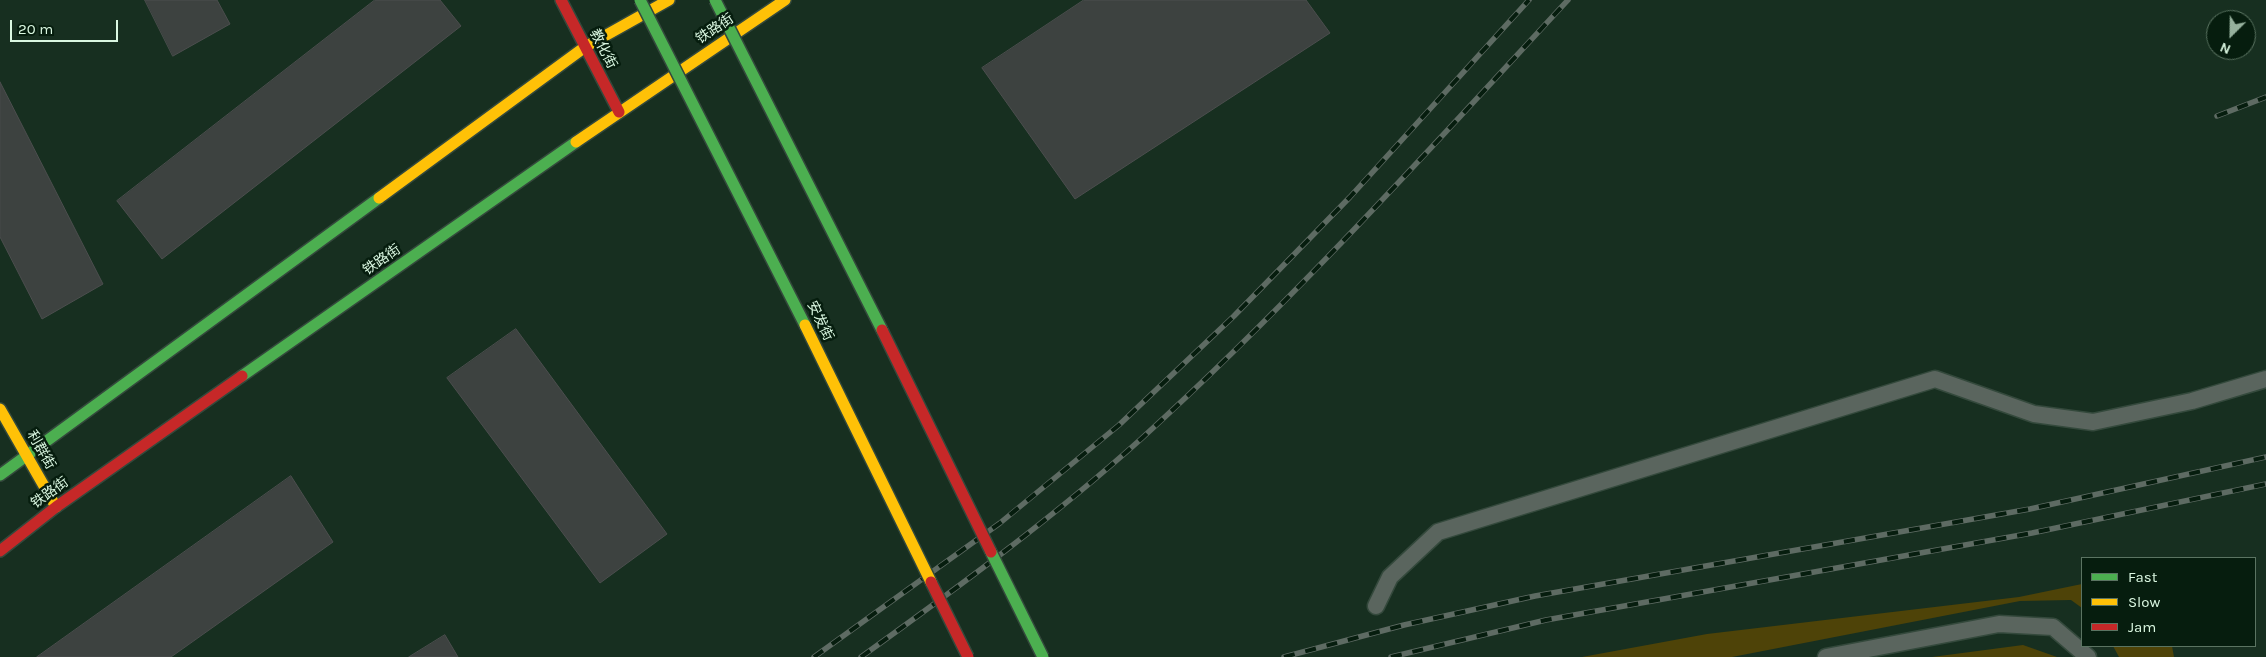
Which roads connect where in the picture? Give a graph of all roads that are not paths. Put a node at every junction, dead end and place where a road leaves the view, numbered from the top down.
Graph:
1 (561, 0) edge
2 (640, 0) edge
3 (669, 0) edge
4 (715, 0) edge
5 (785, 0) edge
6 (585, 47) junction
7 (619, 112) junction
8 (2266, 379) edge
9 (0, 409) edge
10 (26, 455) junction
11 (0, 475) edge
12 (56, 507) junction
13 (0, 551) edge
14 (1376, 606) dead end
15 (968, 657) edge
16 (1043, 657) edge
17 (1826, 657) edge
18 (2088, 657) edge

1 - 6 main road, 教化街
2 - 15 main road, 安发街, bridge
3 - 6 main road
4 - 16 main road, bridge
5 - 7 main road, 铁路街
6 - 7 main road, 教化街
6 - 10 main road
7 - 12 main road, 铁路街
8 - 14 lane
9 - 10 main road, 利群街
10 - 11 main road
10 - 12 main road, 利群街
12 - 13 main road, 铁路街
17 - 18 lane

